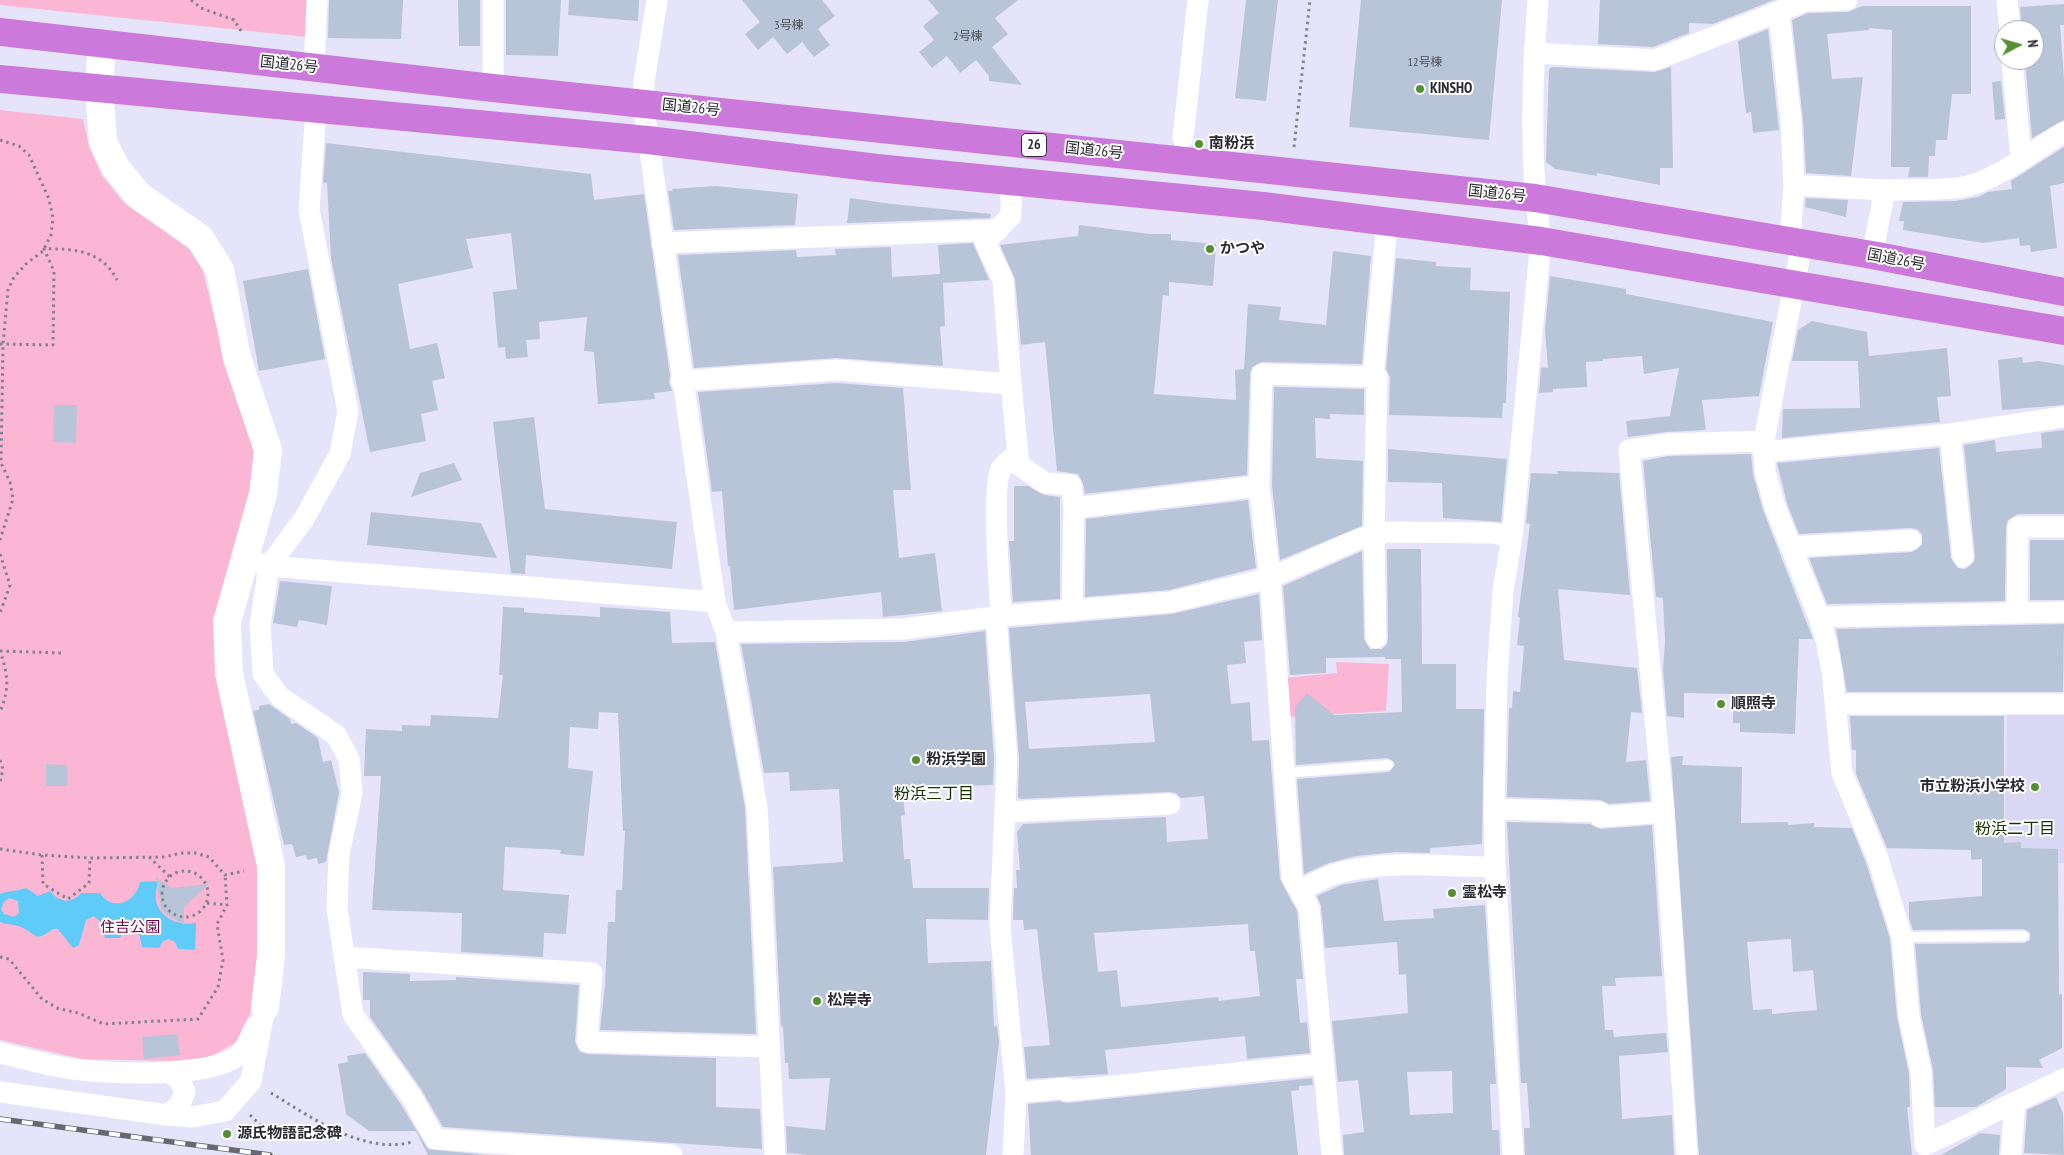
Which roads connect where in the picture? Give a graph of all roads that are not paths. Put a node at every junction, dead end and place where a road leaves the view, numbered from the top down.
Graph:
1 (317, 0) edge
2 (493, 0) edge
3 (657, 0) edge
4 (1198, 0) edge
5 (1538, 0) edge
6 (1847, 0) edge
7 (2007, 0) edge
8 (1779, 14) junction
9 (2009, 20) edge
10 (0, 32) edge
11 (102, 45) junction
12 (1534, 53) junction
13 (314, 68) junction
14 (2013, 70) edge
15 (0, 79) edge
16 (99, 88) junction
17 (493, 88) junction
18 (643, 103) junction
19 (316, 110) junction
20 (2064, 132) edge
21 (1183, 138) dead end
22 (648, 140) junction
23 (2021, 158) junction
24 (1011, 182) junction
25 (1794, 185) junction
26 (1885, 190) junction
27 (1534, 198) junction
28 (1388, 222) junction
29 (998, 230) junction
30 (1541, 241) junction
31 (662, 243) junction
32 (1794, 243) junction
33 (1872, 255) junction
34 (1795, 284) junction
35 (2064, 292) edge
36 (2064, 331) edge
37 (1373, 377) junction
38 (681, 381) junction
39 (1011, 384) junction
40 (2064, 417) edge
41 (1950, 434) junction
42 (1764, 447) junction
43 (1018, 453) junction
44 (1259, 486) junction
45 (1074, 508) junction
46 (2064, 527) edge
47 (1374, 535) junction
48 (1512, 537) junction
49 (1911, 540) dead end
50 (1791, 547) junction
51 (1963, 557) dead end
52 (257, 563) junction
53 (1270, 578) junction
54 (715, 602) junction
55 (1072, 611) junction
56 (2064, 612) edge
57 (2017, 613) junction
58 (999, 616) junction
59 (1819, 616) junction
60 (726, 632) junction
61 (1376, 638) dead end
62 (1836, 704) junction
63 (2064, 704) edge
64 (1388, 766) dead end
65 (1284, 772) junction
66 (1170, 804) dead end
67 (1494, 809) junction
68 (1006, 812) junction
69 (1664, 812) junction
70 (1495, 867) junction
71 (1300, 891) junction
72 (2024, 936) dead end
73 (1902, 937) junction
74 (344, 957) junction
75 (265, 1007) junction
76 (770, 1047) junction
77 (0, 1053) edge
78 (1322, 1064) junction
79 (168, 1072) junction
80 (2064, 1079) edge
81 (0, 1092) edge
82 (1016, 1092) junction
83 (2015, 1102) junction
84 (167, 1115) junction
85 (1922, 1150) edge
86 (672, 1155) edge
87 (775, 1155) edge
88 (1013, 1155) edge
89 (1332, 1155) edge
90 (1513, 1155) edge
91 (1686, 1155) edge
92 (2011, 1155) edge

1 - 13 street
2 - 17 street
3 - 18 street
4 - 21 street
5 - 12 street
6 - 8 street
7 - 9 street
8 - 12 street
8 - 25 street
10 - 11 highway, 国道26号 / 26
11 - 13 highway, 国道26号 / 26
11 - 16 street
12 - 27 street
13 - 17 highway, 国道26号 / 26
14 - 23 street
15 - 16 highway
16 - 19 highway
16 - 52 street
17 - 18 highway, 国道26号 / 26
18 - 22 street
18 - 27 highway, 国道26号 / 26
19 - 22 highway
19 - 52 street
20 - 23 street
22 - 24 highway
22 - 31 street
23 - 26 street
24 - 28 highway
24 - 29 street
25 - 26 street
25 - 32 street
26 - 33 street
27 - 30 street
27 - 32 highway, 国道26号 / 26
28 - 30 highway
28 - 37 street
29 - 31 street
29 - 39 street
30 - 34 highway
30 - 48 street
31 - 38 street
32 - 33 highway, 国道26号 / 26
32 - 34 street
33 - 35 highway, 国道26号 / 26
34 - 36 highway
34 - 42 street
37 - 44 street
37 - 47 street
38 - 39 street
38 - 54 street
39 - 43 street
40 - 41 street
41 - 42 street
41 - 51 street
42 - 50 street
42 - 69 street
43 - 45 street
43 - 58 street
44 - 45 street
44 - 53 street
45 - 55 street
46 - 57 street
47 - 48 street
47 - 53 street
47 - 61 street
48 - 67 street
49 - 50 street
50 - 59 street
52 - 54 street
52 - 74 street
52 - 75 street
53 - 55 street
53 - 65 street
54 - 60 street
55 - 58 street
56 - 57 street
57 - 59 street
58 - 60 street
58 - 68 street
59 - 62 street
60 - 76 street
62 - 63 street
62 - 73 street
64 - 65 lane
65 - 71 street
66 - 68 street
67 - 69 street
67 - 70 street
68 - 82 street
69 - 91 street
70 - 71 street
70 - 90 street
71 - 78 street
72 - 73 lane
73 - 85 street
74 - 76 street
74 - 86 street
75 - 79 street
75 - 84 street
76 - 87 street
77 - 79 street
78 - 82 street
78 - 89 street
79 - 84 street
80 - 83 street
81 - 84 street
82 - 88 street
83 - 85 street
83 - 92 street

